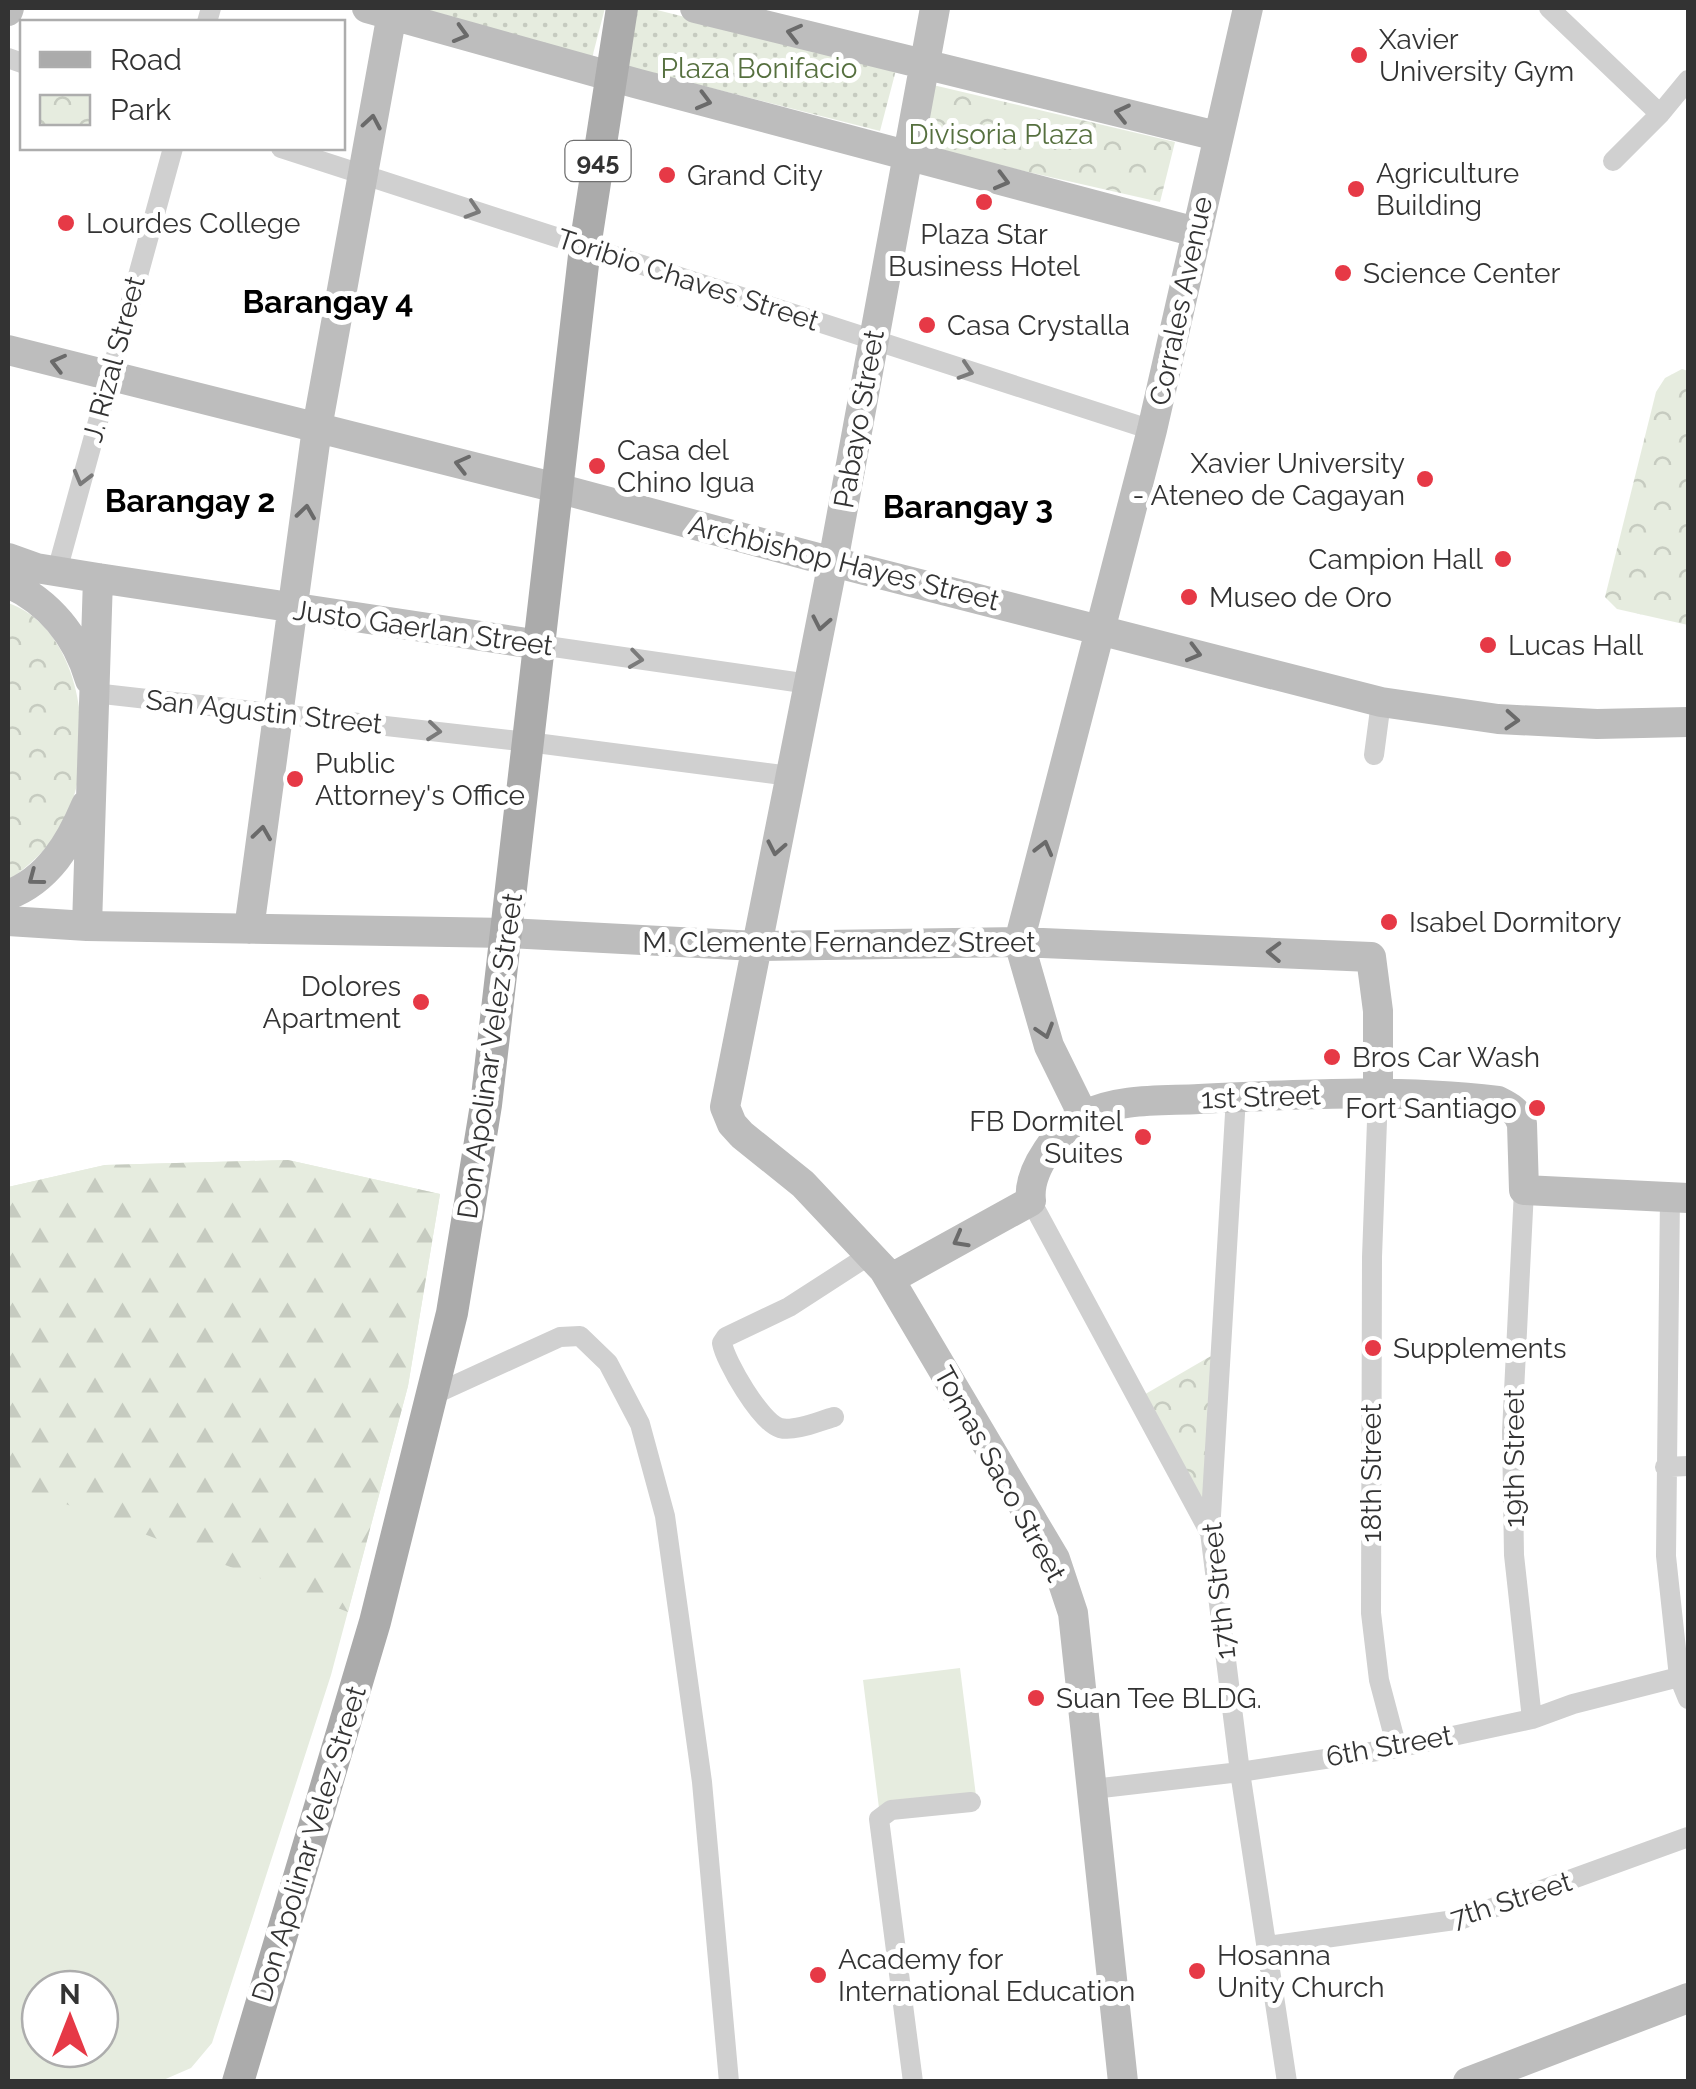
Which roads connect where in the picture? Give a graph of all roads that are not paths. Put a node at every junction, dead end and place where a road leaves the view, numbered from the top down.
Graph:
1 (622, 8) edge
2 (695, 8) edge
3 (935, 8) edge
4 (1248, 8) edge
5 (1549, 8) edge
6 (384, 10) edge
7 (922, 66) junction
8 (610, 76) junction
9 (1688, 80) edge
10 (1660, 114) junction
11 (1217, 136) junction
12 (172, 150) edge
13 (287, 150) edge
14 (907, 156) junction
15 (1613, 161) dead end
16 (363, 174) junction
17 (1196, 232) junction
18 (585, 247) junction
19 (874, 341) junction
20 (8, 350) edge
21 (109, 376) junction
22 (318, 428) junction
23 (1152, 430) junction
24 (557, 488) junction
25 (833, 562) junction
26 (27, 568) edge
27 (98, 578) junction
28 (8, 583) edge
29 (545, 596) junction
30 (293, 608) junction
31 (1100, 628) junction
32 (489, 636) junction
33 (540, 645) junction
34 (809, 684) junction
35 (94, 693) junction
36 (1381, 702) junction
37 (278, 714) junction
38 (1688, 722) edge
39 (528, 742) junction
40 (1374, 755) dead end
41 (790, 776) junction
42 (91, 794) junction
43 (8, 895) edge
44 (8, 921) edge
45 (87, 926) junction
46 (249, 929) junction
47 (508, 933) junction
48 (1019, 942) junction
49 (756, 946) junction
50 (1371, 957) joint
51 (1378, 1094) junction
52 (1236, 1097) junction
53 (1084, 1116) junction
54 (1525, 1136) joint
55 (1524, 1190) junction
56 (1679, 1197) edge
57 (1031, 1201) junction
58 (871, 1254) junction
59 (890, 1279) junction
60 (1666, 1326) junction
61 (1688, 1326) edge
62 (433, 1395) junction
63 (834, 1417) dead end
64 (1688, 1466) edge
65 (1665, 1467) junction
66 (1210, 1532) junction
67 (1680, 1677) junction
68 (1688, 1699) edge
69 (1532, 1719) junction
70 (1397, 1748) junction
71 (1240, 1772) junction
72 (1093, 1789) junction
73 (971, 1802) dead end
74 (1688, 1837) edge
75 (1267, 1946) junction
76 (1688, 1998) edge
77 (238, 2082) edge
78 (729, 2082) edge
79 (913, 2082) edge
80 (1123, 2082) edge
81 (1287, 2082) edge
82 (1468, 2082) edge

1 - 8 main road, Don Apolinar Velez Street / 945
7 -> 2 street
3 - 7 street, Pabayo Street
4 - 11 street, Corrales Avenue
5 - 10 street
6 -> 8 street
16 -> 6 street
11 -> 7 street
7 - 14 street, Pabayo Street
8 -> 14 street
8 - 18 main road, Don Apolinar Velez Street / 945
9 - 10 street
10 - 15 street
11 - 17 street, Corrales Avenue
12 - 21 street, J. Rizal Street
13 - 16 street, Toribio Chaves Street
14 -> 17 street
14 - 19 street, Pabayo Street
16 -> 18 street, Toribio Chaves Street
16 - 22 street
17 - 23 street, Corrales Avenue
18 - 19 street, Toribio Chaves Street
18 - 24 main road, Don Apolinar Velez Street / 945
19 -> 23 street, Toribio Chaves Street
19 - 25 street, Pabayo Street
21 -> 20 street, Archbishop Hayes Street
21 - 22 street, Archbishop Hayes Street
21 -> 26 street, J. Rizal Street
24 -> 22 street, Archbishop Hayes Street
30 -> 22 street
23 - 31 street, Corrales Avenue
24 - 25 street, Archbishop Hayes Street
24 - 29 main road, Don Apolinar Velez Street / 945
25 - 31 street, Archbishop Hayes Street
25 -> 34 street, Pabayo Street
26 - 27 street, Justo Gaerlan Street
27 - 30 street, Justo Gaerlan Street
27 - 35 street
28 - 35 street
29 - 32 street
29 - 33 main road, Don Apolinar Velez Street / 945
30 - 32 street, Justo Gaerlan Street
30 - 37 street
31 -> 36 street, Archbishop Hayes Street
48 -> 31 street, Corrales Avenue
32 - 33 street, Justo Gaerlan Street
33 -> 34 street, Justo Gaerlan Street
33 - 39 main road, Don Apolinar Velez Street
34 - 41 street, Pabayo Street
35 - 37 street, San Agustin Street
35 - 42 street
36 -> 38 street, Archbishop Hayes Street
36 - 40 street
37 -> 39 street, San Agustin Street
46 -> 37 street
39 - 41 street, San Agustin Street
39 - 47 main road, Don Apolinar Velez Street
41 -> 49 street, Pabayo Street
42 -> 43 street
42 - 45 street
44 - 45 street, M. Clemente Fernandez Street
45 - 46 street, M. Clemente Fernandez Street
46 - 47 street, M. Clemente Fernandez Street
47 - 49 street, M. Clemente Fernandez Street
47 - 62 main road, Don Apolinar Velez Street
48 - 49 street, M. Clemente Fernandez Street
50 -> 48 street, M. Clemente Fernandez Street
48 -> 53 street
49 - 58 street, Tomas Saco Street
50 - 51 street, 18th Street
51 - 52 street, 1st Street
51 - 54 street, 1st Street
51 - 70 street, 18th Street
52 - 53 street, 1st Street
52 - 66 street, 17th Street
53 - 57 street, 1st Street
54 - 55 street, 19th Street
55 - 56 street
55 - 69 street, 19th Street
56 - 60 street
57 -> 59 street
57 - 66 street
58 - 59 street, Tomas Saco Street
58 - 63 street
59 - 72 street, Tomas Saco Street
60 - 61 street
60 - 65 street
62 - 77 main road, Don Apolinar Velez Street
62 - 78 street
64 - 65 street
65 - 67 street
66 - 71 street, 17th Street
67 - 68 street
67 - 69 street, 6th Street
69 - 70 street, 6th Street
70 - 71 street, 6th Street
71 - 72 street, 6th Street
71 - 75 street, 17th Street
72 - 80 street, Tomas Saco Street
73 - 79 street
74 - 75 street, 7th Street
75 - 81 street, 17th Street
76 - 82 street

